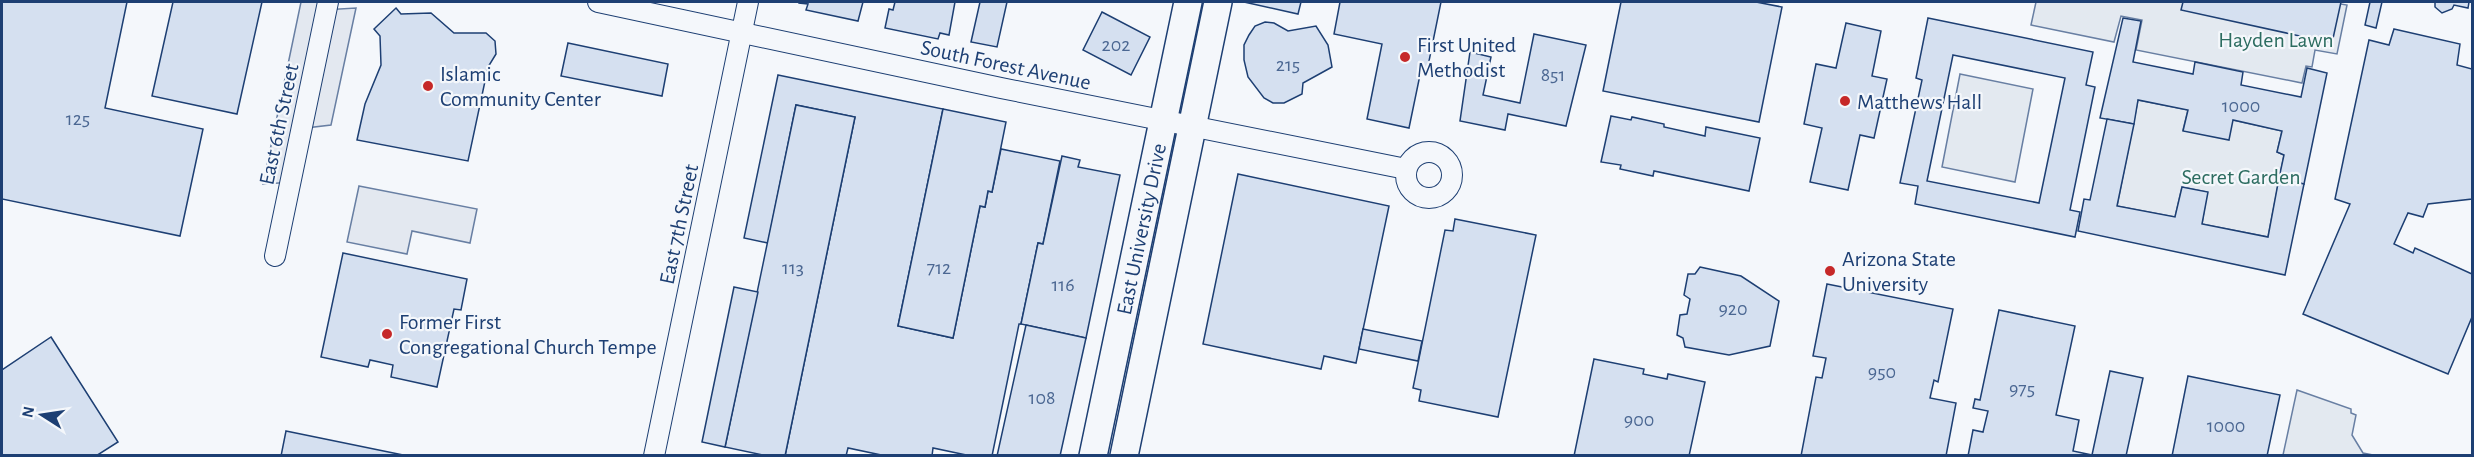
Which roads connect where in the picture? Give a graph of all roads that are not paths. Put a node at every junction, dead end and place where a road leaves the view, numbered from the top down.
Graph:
1 (328, 2) edge
2 (598, 2) edge
3 (748, 2) edge
4 (1188, 2) edge
5 (1218, 2) edge
6 (741, 32) junction
7 (1163, 121) junction
8 (1191, 127) junction
9 (1406, 169) dead end
10 (275, 256) dead end
11 (654, 456) edge
12 (1093, 456) edge
13 (1124, 456) edge

1 - 10 street, East 6th Street
2 - 6 street, South Forest Avenue
3 - 6 street, East 7th Street
4 - 7 main road, East University Drive
5 - 8 main road, East University Drive
6 - 7 street, South Forest Avenue
6 - 11 street, East 7th Street
7 - 8 street, South Forest Avenue
7 - 12 main road, East University Drive
8 - 9 street, South Forest Avenue
8 - 13 main road, East University Drive

